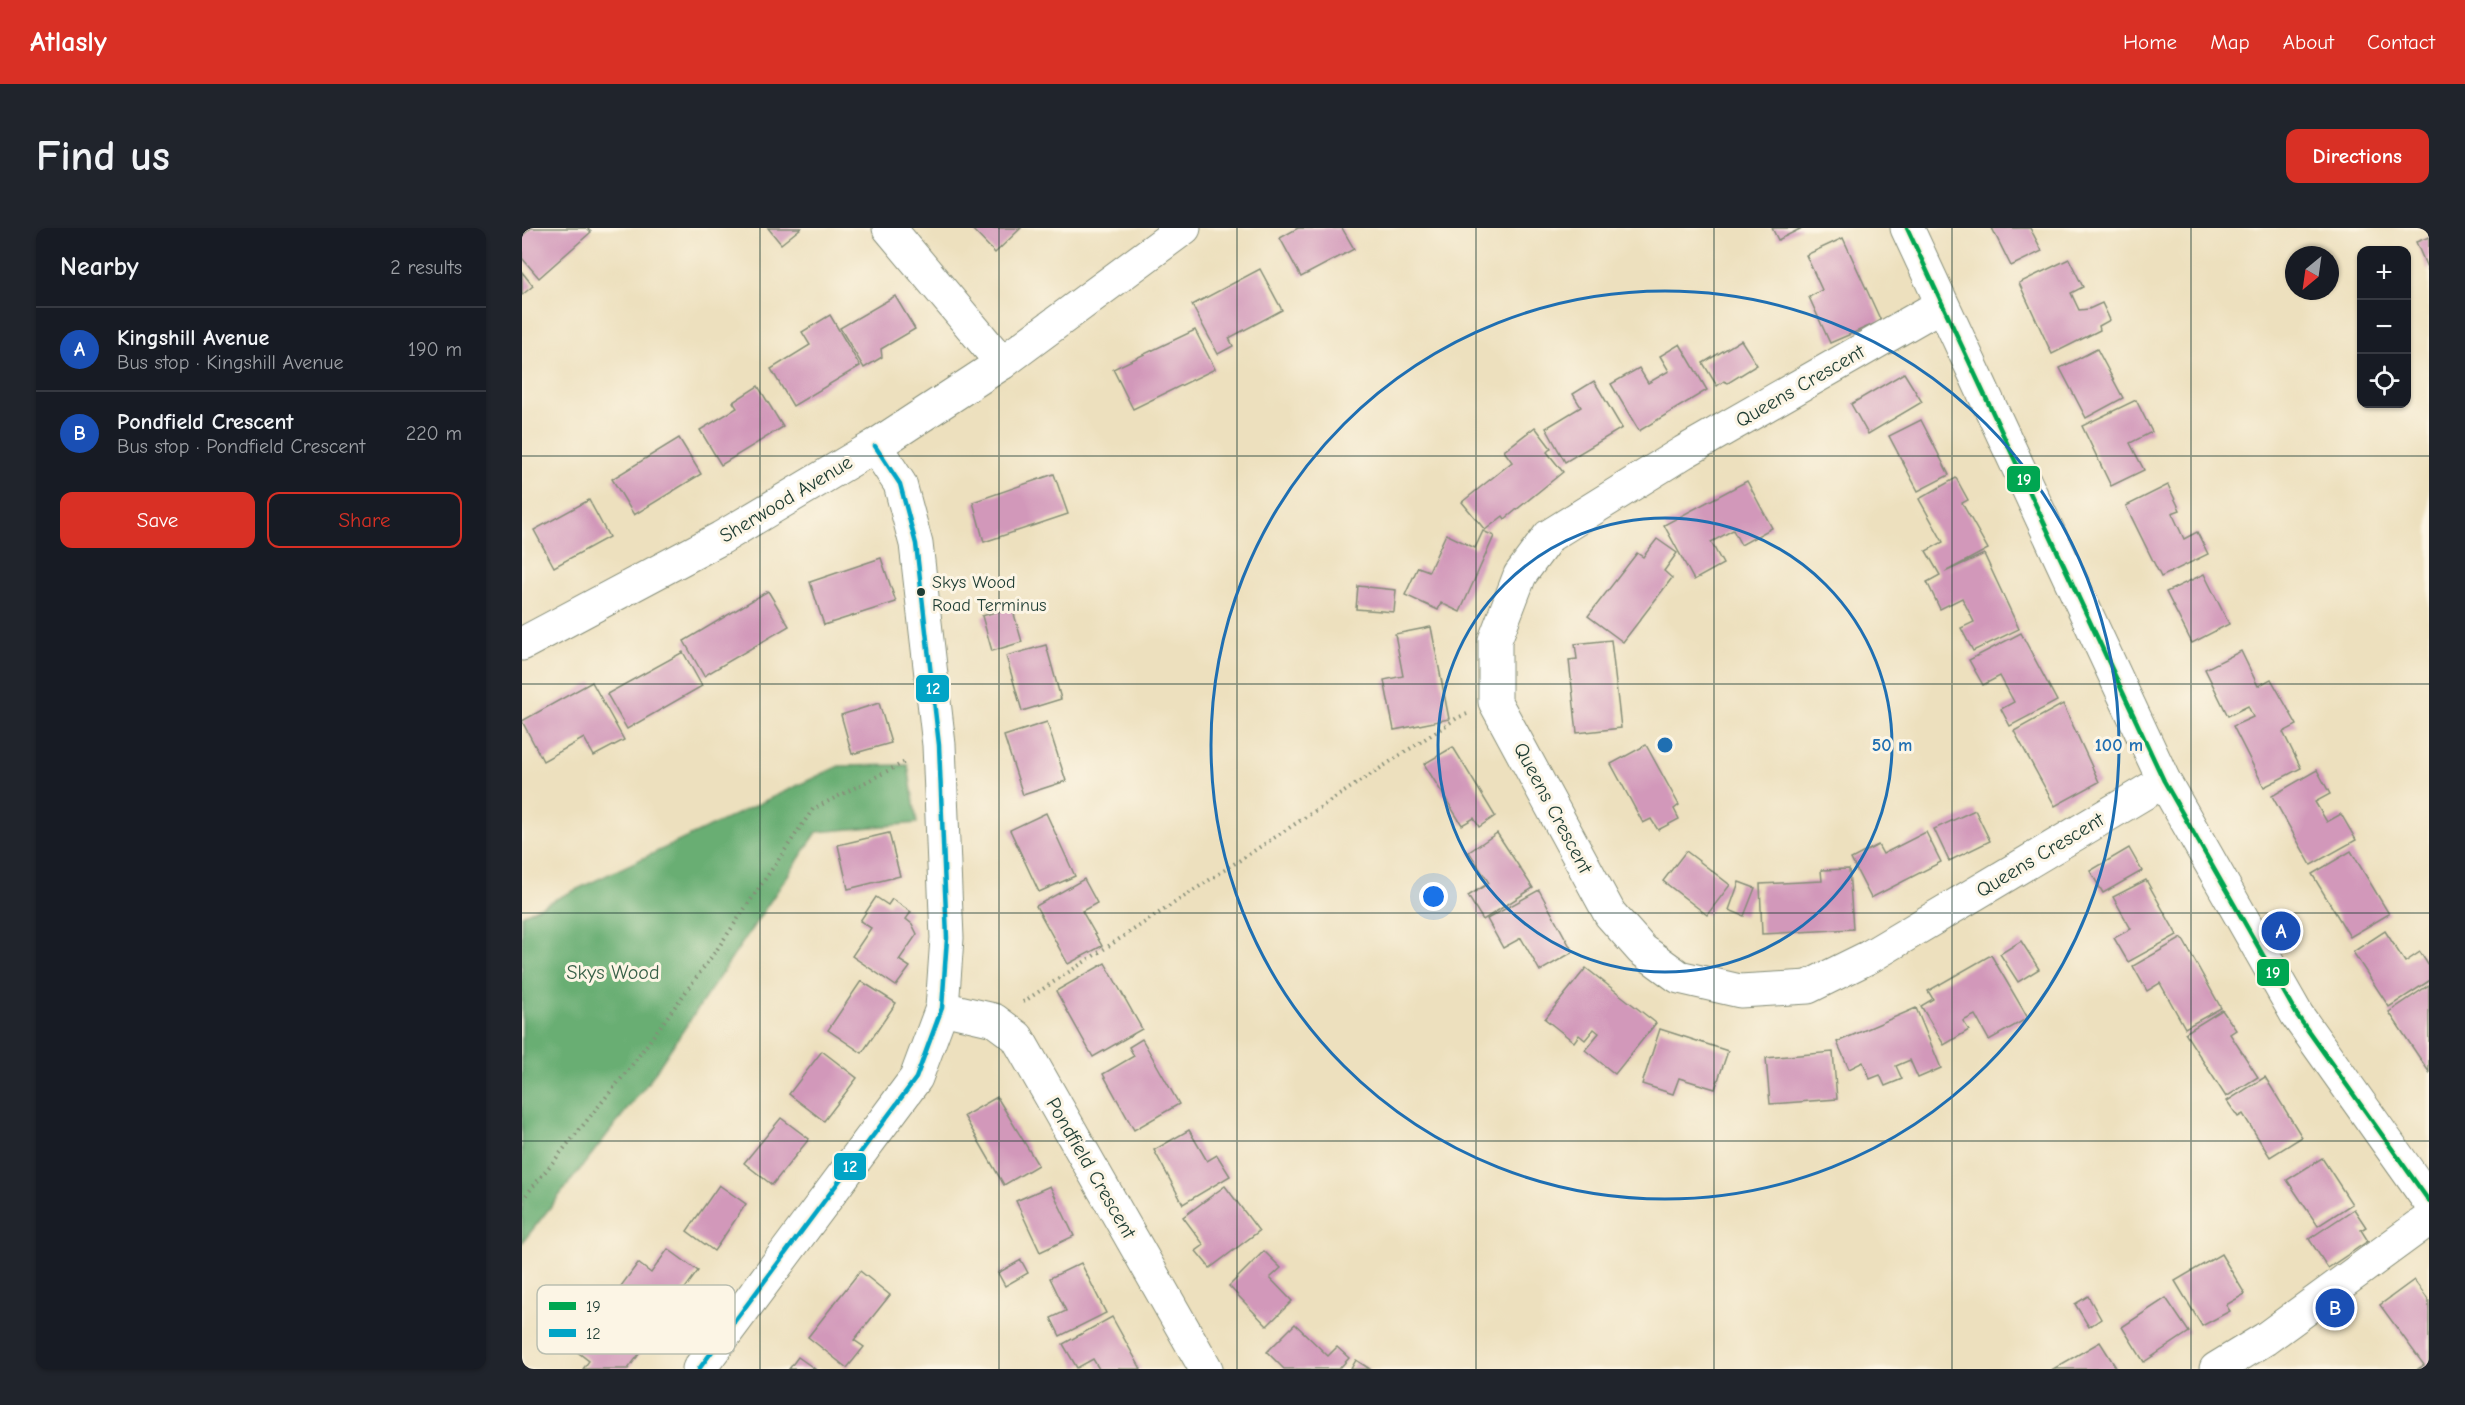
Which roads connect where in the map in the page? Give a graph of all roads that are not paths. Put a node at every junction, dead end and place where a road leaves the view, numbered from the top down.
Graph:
1 (890, 228) edge
2 (1184, 228) edge
3 (1907, 228) edge
4 (1941, 305) junction
5 (1002, 363) junction
6 (875, 446) junction
7 (522, 644) edge
8 (2164, 781) junction
9 (942, 1008) junction
10 (2429, 1201) edge
11 (2429, 1219) edge
12 (735, 1321) edge
13 (710, 1354) edge
14 (699, 1369) edge
15 (1206, 1369) edge
16 (2216, 1369) edge

1 - 5 street
2 - 5 street, Sherwood Avenue
3 - 4 street
4 - 8 street
4 - 8 street, Queens Crescent
5 - 6 street, Sherwood Avenue
6 - 7 street, Sherwood Avenue
6 - 9 street
8 - 10 street
9 - 12 street
9 - 15 street, Pondfield Crescent
11 - 16 street
13 - 14 street

